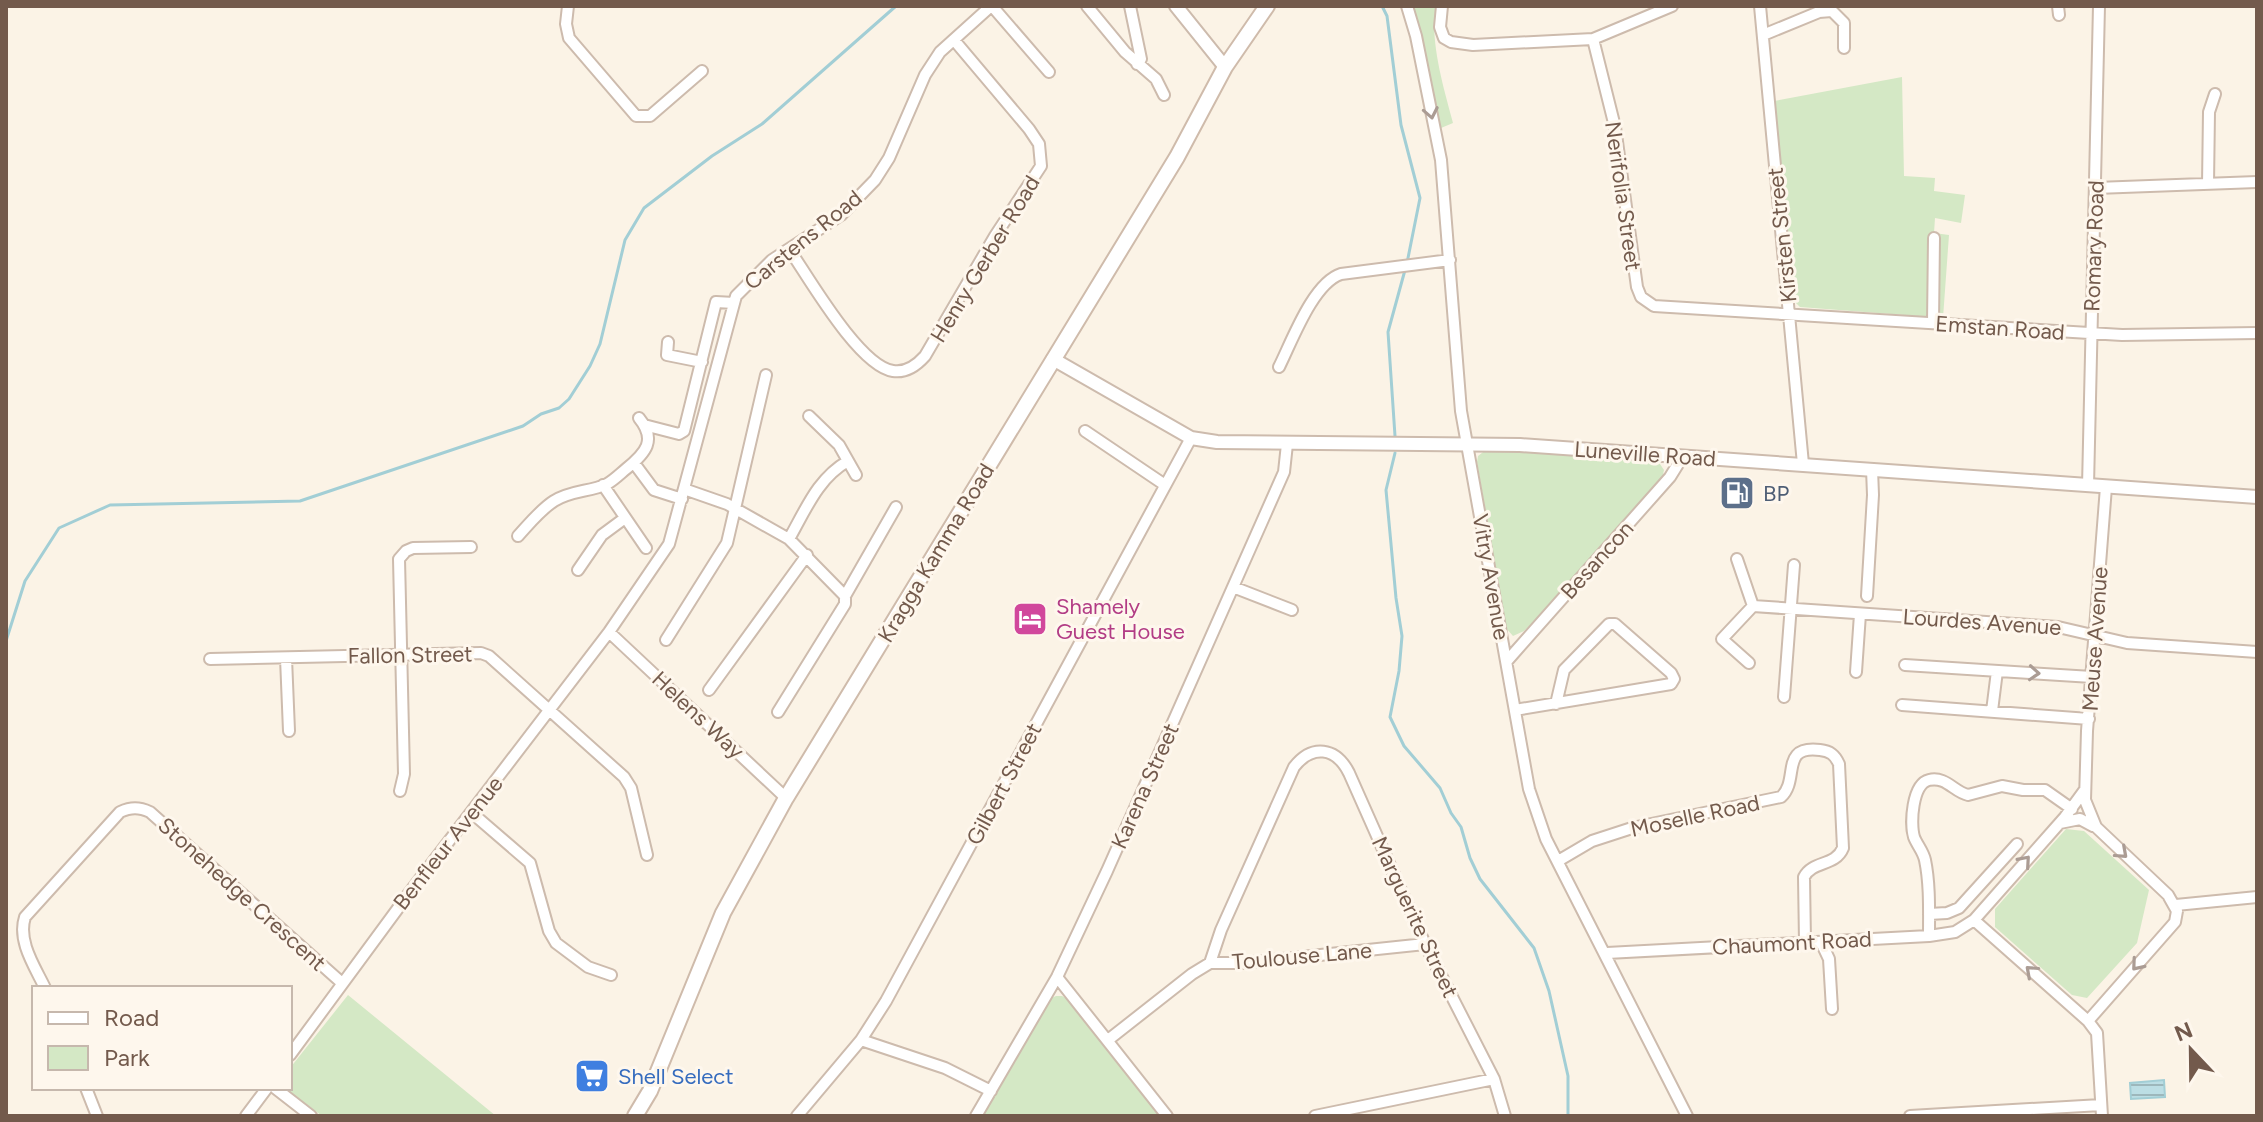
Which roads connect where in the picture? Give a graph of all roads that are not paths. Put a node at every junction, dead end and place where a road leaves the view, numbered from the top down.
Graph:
1 (568, 6) edge
2 (992, 6) edge
3 (1087, 6) edge
4 (1130, 6) edge
5 (1176, 6) edge
6 (1267, 6) edge
7 (1407, 6) edge
8 (1442, 6) edge
9 (1672, 6) edge
10 (1760, 6) edge
11 (2099, 6) edge
12 (1763, 35) junction
13 (1593, 39) junction
14 (954, 40) junction
15 (1844, 48) dead end
16 (1137, 64) junction
17 (1225, 67) junction
18 (702, 71) dead end
19 (1049, 72) dead end
20 (2215, 94) dead end
21 (1164, 95) dead end
22 (2257, 182) edge
23 (2208, 184) junction
24 (2096, 188) junction
25 (1934, 238) dead end
26 (789, 249) junction
27 (1450, 260) junction
28 (734, 303) junction
29 (1791, 314) junction
30 (1933, 323) junction
31 (2257, 333) edge
32 (2092, 334) junction
33 (668, 342) dead end
34 (1053, 359) junction
35 (702, 362) junction
36 (1279, 367) dead end
37 (766, 375) dead end
38 (809, 416) dead end
39 (1085, 431) dead end
40 (1191, 438) junction
41 (1287, 444) junction
42 (1466, 444) junction
43 (1683, 456) junction
44 (848, 461) junction
45 (634, 463) junction
46 (1803, 464) junction
47 (1872, 469) junction
48 (856, 475) dead end
49 (603, 485) junction
50 (1165, 485) junction
51 (2088, 486) junction
52 (2106, 487) junction
53 (683, 494) junction
54 (2257, 497) edge
55 (734, 507) junction
56 (896, 507) dead end
57 (625, 518) junction
58 (518, 536) dead end
59 (789, 539) junction
60 (471, 547) dead end
61 (646, 548) dead end
62 (807, 555) junction
63 (1737, 559) dead end
64 (1794, 565) dead end
65 (578, 570) dead end
66 (1233, 587) junction
67 (845, 596) junction
68 (1867, 596) dead end
69 (1753, 606) junction
70 (1790, 609) junction
71 (1292, 610) dead end
72 (1860, 614) junction
73 (609, 632) junction
74 (2096, 636) junction
75 (666, 640) dead end
76 (2257, 652) edge
77 (400, 654) junction
78 (286, 658) junction
79 (210, 659) dead end
80 (1507, 661) junction
81 (1749, 663) dead end
82 (1905, 665) dead end
83 (1997, 671) junction
84 (1856, 672) dead end
85 (2092, 677) junction
86 (709, 690) dead end
87 (1784, 697) dead end
88 (1556, 704) junction
89 (1902, 705) dead end
90 (550, 710) junction
91 (1515, 710) junction
92 (1992, 711) junction
93 (778, 712) dead end
94 (2089, 719) junction
95 (289, 731) dead end
96 (400, 791) dead end
97 (2084, 791) junction
98 (786, 798) junction
99 (2072, 809) junction
100 (472, 813) junction
101 (2058, 824) junction
102 (2096, 827) junction
103 (2017, 844) dead end
104 (647, 855) dead end
105 (1558, 861) junction
106 (2257, 897) edge
107 (2176, 905) junction
108 (1929, 914) junction
109 (1974, 920) junction
110 (1929, 936) junction
111 (1805, 942) junction
112 (1821, 942) junction
113 (1425, 944) junction
114 (1607, 953) junction
115 (1210, 963) junction
116 (611, 975) dead end
117 (1057, 977) junction
118 (342, 983) junction
119 (44, 986) edge
120 (1832, 1009) dead end
121 (2088, 1021) junction
122 (861, 1040) junction
123 (1108, 1040) junction
124 (292, 1052) edge
125 (1494, 1079) junction
126 (87, 1090) edge
127 (266, 1090) edge
128 (278, 1090) edge
129 (991, 1091) junction
130 (2102, 1111) edge
131 (1959, 1115) edge
132 (97, 1116) edge
133 (246, 1116) edge
134 (311, 1116) edge
135 (635, 1116) edge
136 (797, 1116) edge
137 (976, 1116) edge
138 (1167, 1116) edge
139 (1315, 1116) edge
140 (1505, 1116) edge
141 (1687, 1116) edge
142 (1910, 1116) edge

1 - 18 street
2 - 14 street, Carstens Road
2 - 19 street
3 - 16 street
4 - 16 street
5 - 17 street
6 - 17 main road, Kragga Kamma Road
7 -> 27 street, Vitry Avenue
8 - 13 street
9 - 13 street
10 - 12 street, Kirsten Street
11 - 24 street, Romary Road
12 - 15 street
12 - 29 street, Kirsten Street
13 - 29 street, Nerifolia Street
14 - 26 street, Carstens Road
14 - 26 street, Henry Gerber Road
16 - 21 street
17 - 34 main road, Kragga Kamma Road
20 - 23 street
22 - 23 street
23 - 24 street
24 - 32 street, Romary Road
25 - 30 street
26 - 28 street, Carstens Road
27 - 36 street
27 - 42 street, Vitry Avenue
28 - 35 street
28 - 53 street, Carstens Road
29 - 30 street, Emstan Road
29 - 46 street, Kirsten Street
30 - 32 street, Emstan Road
31 - 32 street, Emstan Road
32 - 51 street, Romary Road
33 - 35 street
34 - 40 street, Luneville Road
34 - 98 main road, Kragga Kamma Road
35 - 45 street
37 - 55 street
38 - 44 street
39 - 50 street
40 - 41 street, Luneville Road
40 - 50 street, Gilbert Street
41 - 42 street, Luneville Road
41 - 66 street, Karena Street
42 - 43 street, Luneville Road
42 - 80 street, Vitry Avenue
43 - 46 street, Luneville Road
43 - 80 street, Besancon
44 - 48 street
44 - 59 street
45 - 49 street
45 - 53 street
46 - 47 street, Luneville Road
47 - 51 street, Luneville Road
47 - 68 street
49 - 57 street
49 - 58 street
50 - 122 street, Gilbert Street
51 - 52 street, Luneville Road
52 - 54 street, Luneville Road
52 - 74 street, Meuse Avenue
53 - 55 street
53 - 73 street, Carstens Road
55 - 59 street
55 - 75 street
56 - 67 street
57 - 61 street
57 - 65 street
59 - 62 street
60 - 77 street
62 - 67 street
62 - 86 street
63 - 69 street
64 - 70 street
66 - 71 street
66 - 117 street, Karena Street
67 - 93 street
69 - 70 street, Lourdes Avenue
69 - 81 street
70 - 72 street, Lourdes Avenue
70 - 87 street
72 - 74 street, Lourdes Avenue
72 - 84 street
73 - 90 street, Benfleur Avenue
73 - 98 street, Helens Way
74 - 76 street, Lourdes Avenue
74 - 85 street, Meuse Avenue
77 - 78 street, Fallon Street
77 - 90 street, Fallon Street
77 - 96 street
78 - 79 street, Fallon Street
78 - 95 street
80 - 91 street, Vitry Avenue
82 - 83 street
83 -> 85 street
83 - 92 street
85 - 94 street, Meuse Avenue
88 - 88 street
88 - 91 street
89 - 92 street
90 - 100 street, Benfleur Avenue
90 - 104 street, Fallon Street
91 - 105 street, Vitry Avenue
92 - 94 street
94 - 97 street, Meuse Avenue
97 - 99 street, Meuse Avenue
97 - 102 street, Meuse Avenue
98 - 135 main road, Kragga Kamma Road
99 - 101 street, Meuse Avenue
99 - 108 street
100 - 116 street
100 - 118 street, Benfleur Avenue
101 - 102 street
109 -> 101 street, Meuse Avenue
102 -> 107 street, Meuse Avenue
103 - 108 street
105 - 111 street, Moselle Road
105 - 114 street, Vitry Avenue
106 - 107 street
107 -> 121 street
108 - 110 street
109 - 110 street, Chaumont Road
121 -> 109 street
110 - 112 street, Chaumont Road
111 - 112 street, Chaumont Road
111 - 114 street, Chaumont Road
112 - 120 street
113 - 115 street, Toulouse Lane
113 - 115 street, Marguerite Street
113 - 125 street, Marguerite Street
114 - 141 street, Vitry Avenue
115 - 123 street, Toulouse Lane
117 - 123 street
117 - 129 street, Karena Street
118 - 119 street, Stonehedge Crescent
118 - 124 street, Benfleur Avenue
121 - 130 street
122 - 129 street
122 - 136 street, Gilbert Street
123 - 138 street
125 - 139 street
125 - 140 street, Marguerite Street
126 - 132 street
127 - 133 street
128 - 134 street
129 - 137 street, Karena Street
130 - 131 street
131 - 142 street

